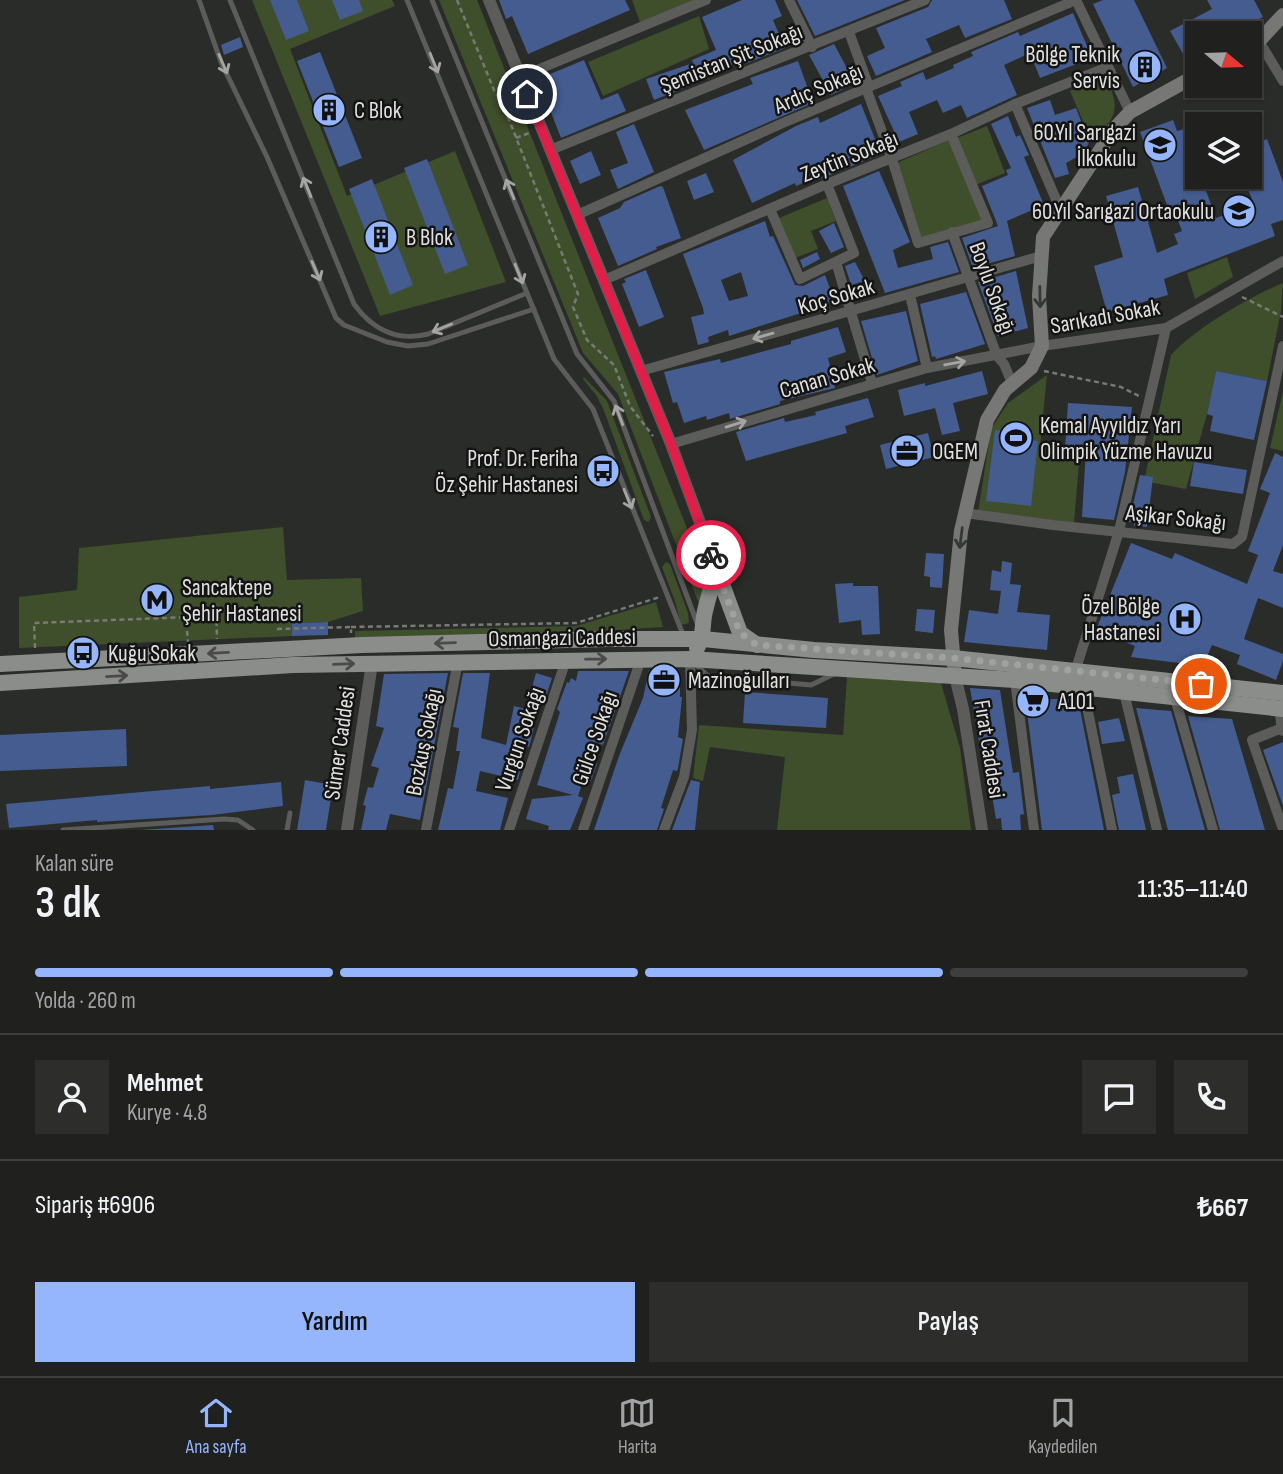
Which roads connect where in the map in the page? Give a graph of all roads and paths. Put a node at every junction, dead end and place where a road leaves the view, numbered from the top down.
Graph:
1 (199, 0) edge
2 (230, 0) edge
3 (407, 0) edge
4 (432, 0) edge
5 (457, 0) edge
6 (489, 0) edge
7 (706, 0) edge
8 (789, 0) edge
9 (925, 0) edge
10 (1076, 0) edge
11 (1283, 15) edge
12 (849, 32) junction
13 (1262, 36) edge
14 (812, 47) junction
15 (1262, 54) edge
16 (1108, 67) junction
17 (520, 77) junction
18 (1283, 81) edge
19 (1185, 82) edge
20 (867, 87) junction
21 (1015, 104) junction
22 (1130, 112) junction
23 (951, 134) junction
24 (550, 150) junction
25 (892, 159) junction
26 (827, 184) junction
27 (770, 209) junction
28 (1061, 211) junction
29 (577, 215) junction
30 (952, 232) junction
31 (1041, 256) junction
32 (1283, 261) edge
33 (836, 262) junction
34 (970, 278) junction
35 (604, 280) junction
36 (1230, 291) junction
37 (527, 293) junction
38 (910, 295) junction
39 (534, 309) junction
40 (850, 311) junction
41 (1283, 317) edge
42 (1166, 328) junction
43 (1042, 346) junction
44 (1283, 346) edge
45 (997, 356) junction
46 (1282, 360) edge
47 (927, 368) junction
48 (1031, 368) junction
49 (640, 371) junction
50 (872, 383) junction
51 (1012, 383) junction
52 (1149, 402) junction
53 (654, 437) dead end
54 (671, 444) junction
55 (965, 513) junction
56 (1119, 531) junction
57 (670, 552) junction
58 (715, 565) junction
59 (660, 597) dead end
60 (216, 604) dead end
61 (216, 616) junction
62 (328, 627) dead end
63 (351, 627) dead end
64 (276, 629) dead end
65 (703, 639) junction
66 (685, 640) junction
67 (757, 645) junction
68 (218, 653) junction
69 (953, 658) junction
70 (641, 659) junction
71 (690, 659) junction
72 (566, 660) junction
73 (458, 662) junction
74 (35, 663) junction
75 (372, 663) junction
76 (0, 664) edge
77 (1075, 671) junction
78 (956, 676) junction
79 (1015, 680) junction
80 (0, 683) edge
81 (1122, 684) junction
82 (1083, 687) junction
83 (1175, 698) junction
84 (1282, 702) edge
85 (1282, 729) edge
86 (290, 813) dead end
87 (1283, 829) edge
88 (63, 830) edge
89 (253, 830) edge
90 (287, 830) edge
91 (347, 830) edge
92 (426, 830) edge
93 (509, 830) edge
94 (583, 830) edge
95 (664, 830) edge
96 (982, 830) edge
97 (1034, 830) edge
98 (1112, 830) edge
99 (1157, 830) edge
100 (1213, 830) edge

1 -> 39 lane
37 -> 2 lane
3 -> 37 lane
57 -> 4 lane
5 - 53 path
6 - 17 street
7 - 17 street
8 - 14 street
9 - 12 street, Şemistan Şit Sokağı
10 - 16 street
10 - 20 street, Ardıç Sokağı
11 - 13 main road
12 - 14 street, Şemistan Şit Sokağı
12 - 20 street
14 - 24 street, Şemistan Şit Sokağı
15 - 18 street
16 - 21 street, Zeytin Sokağı
16 - 22 street
17 - 24 street
19 - 22 main road
20 - 25 street
20 - 29 street, Ardıç Sokağı
21 - 23 street, Zeytin Sokağı
21 - 28 street
22 - 28 main road
23 - 25 street, Zeytin Sokağı
23 - 30 street
24 - 29 street
25 - 26 street, Zeytin Sokağı
25 - 30 street
26 - 27 street, Zeytin Sokağı
26 - 33 street
27 - 33 street
27 - 35 street, Zeytin Sokağı
28 - 31 main road
29 - 35 street
30 - 34 street, Boylu Sokağı
31 - 34 street, Koç Sokak
31 -> 43 main road
32 - 36 street, Sarıkadı Sokak
33 - 40 street
34 - 38 street, Koç Sokak
34 - 45 street, Boylu Sokağı
35 - 49 street
36 - 41 path
36 - 42 street, Sarıkadı Sokak
37 - 39 lane
38 - 40 street, Koç Sokak
38 - 47 street
39 -> 66 lane
40 -> 49 street, Koç Sokak
40 - 50 street
42 - 43 street, Sarıkadı Sokak
42 - 52 street
43 - 45 street, Canan Sokak
43 - 48 main road
44 - 46 street, Aşikar Sokağı
47 -> 45 street, Canan Sokak
45 - 51 street
46 - 56 street, Aşikar Sokağı
47 - 50 street, Canan Sokak
48 - 51 main road
48 - 52 path
49 - 54 street
54 -> 50 street, Canan Sokak
51 - 55 main road
52 - 56 street
54 - 58 street
55 - 56 street, Aşikar Sokağı
55 -> 69 main road
56 - 77 street
57 - 58 path
57 - 65 lane
58 - 65 main road
58 - 67 main road
59 - 63 path
60 - 61 path
61 - 68 path
61 - 74 path
62 - 64 path
65 - 66 main road, Osmangazi Caddesi
65 - 67 main road, Osmangazi Caddesi
65 - 71 main road
66 -> 68 main road, Osmangazi Caddesi
66 - 71 main road
67 - 69 main road, Osmangazi Caddesi
68 - 74 main road, Osmangazi Caddesi
69 - 77 main road, Osmangazi Caddesi
69 - 78 main road
70 - 71 main road, Osmangazi Caddesi
72 -> 70 main road, Osmangazi Caddesi
70 - 94 street, Gülce Sokağı
71 - 78 main road, Osmangazi Caddesi
71 - 95 street
72 - 73 main road, Osmangazi Caddesi
72 - 93 street, Vurgun Sokağı
73 - 75 main road, Osmangazi Caddesi
73 - 92 street, Bozkuş Sokağı
74 - 76 main road, Osmangazi Caddesi
80 -> 75 main road, Osmangazi Caddesi
75 - 91 street, Sümer Caddesi
77 - 81 main road, Osmangazi Caddesi
78 - 79 main road, Osmangazi Caddesi
78 - 96 street, Fırat Caddesi
79 - 82 main road, Osmangazi Caddesi
79 - 97 street
81 - 82 main road, Osmangazi Caddesi
81 - 83 main road, Osmangazi Caddesi
81 - 84 main road, Osmangazi Caddesi
81 - 99 street
82 - 98 street
83 - 84 main road, Osmangazi Caddesi
83 - 100 street
84 - 85 street
85 - 87 street
86 - 90 lane
88 - 89 lane

